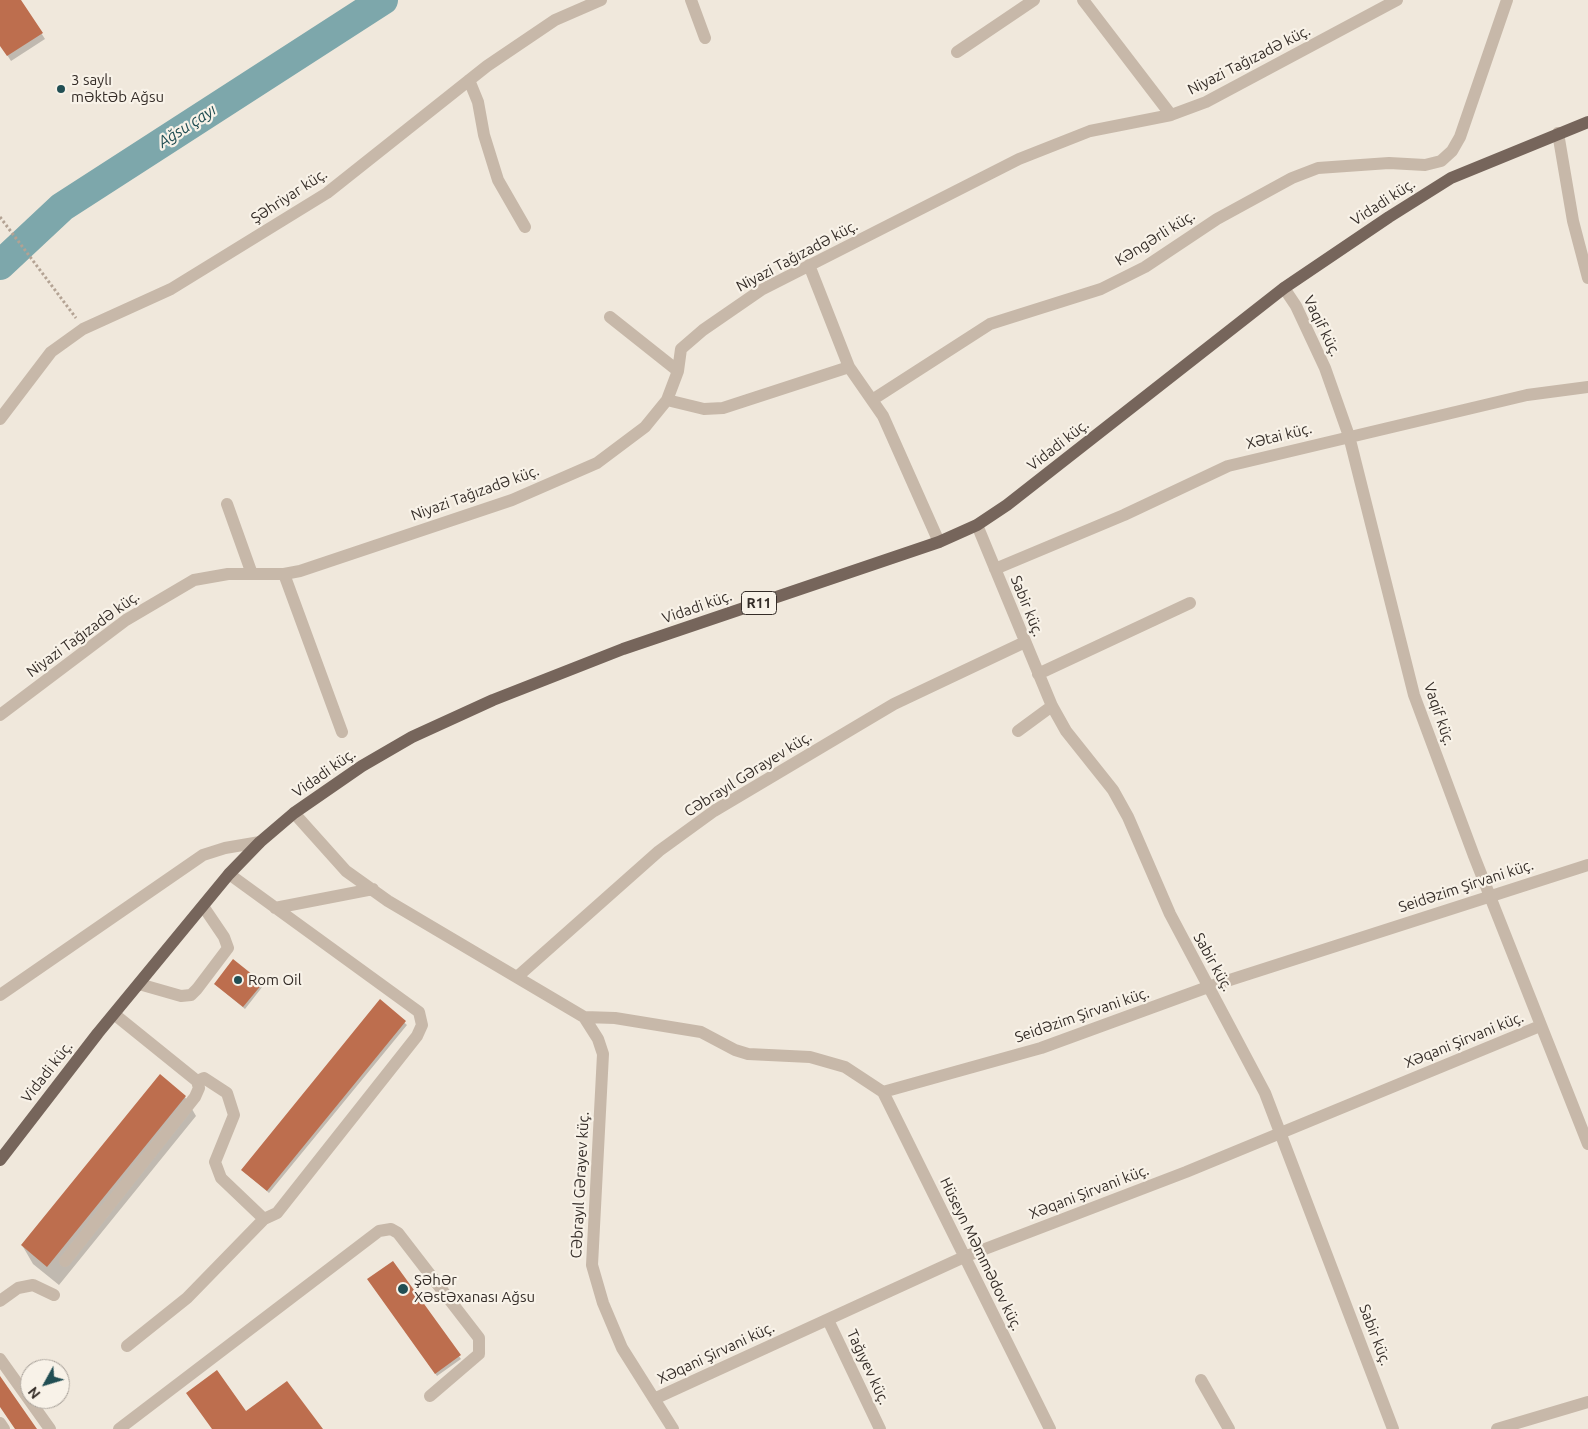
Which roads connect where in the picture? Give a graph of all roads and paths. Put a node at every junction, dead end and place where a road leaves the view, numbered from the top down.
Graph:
1 (601, 0) edge
2 (691, 0) edge
3 (1034, 0) edge
4 (1083, 0) edge
5 (1397, 0) edge
6 (1507, 0) edge
7 (705, 38) dead end
8 (957, 52) dead end
9 (469, 80) junction
10 (1171, 115) junction
11 (1588, 122) edge
12 (1558, 133) junction
13 (1441, 161) junction
14 (1451, 178) junction
15 (0, 217) edge
16 (525, 228) dead end
17 (809, 265) junction
18 (1588, 278) edge
19 (1284, 288) junction
20 (610, 317) dead end
21 (83, 329) junction
22 (849, 367) junction
23 (678, 371) junction
24 (1588, 387) edge
25 (667, 400) junction
26 (872, 400) junction
27 (0, 419) edge
28 (1349, 436) junction
29 (227, 504) dead end
30 (977, 525) junction
31 (939, 542) junction
32 (995, 569) junction
33 (252, 574) junction
34 (284, 574) junction
35 (1190, 603) dead end
36 (1025, 642) junction
37 (1038, 674) junction
38 (1052, 706) junction
39 (0, 715) edge
40 (1018, 731) dead end
41 (342, 732) dead end
42 (294, 813) junction
43 (260, 842) junction
44 (1588, 865) edge
45 (229, 874) junction
46 (373, 890) junction
47 (1489, 895) junction
48 (203, 906) junction
49 (275, 908) junction
50 (517, 977) junction
51 (139, 984) junction
52 (1208, 987) junction
53 (0, 995) edge
54 (114, 1014) junction
55 (584, 1017) junction
56 (1540, 1026) junction
57 (197, 1081) junction
58 (883, 1092) junction
59 (1282, 1132) junction
60 (1588, 1144) edge
61 (0, 1160) edge
62 (264, 1219) junction
63 (964, 1257) junction
64 (65, 1261) dead end
65 (54, 1295) dead end
66 (0, 1301) edge
67 (828, 1320) junction
68 (127, 1346) dead end
69 (0, 1359) edge
70 (1201, 1380) dead end
71 (430, 1396) dead end
72 (654, 1399) junction
73 (1588, 1402) edge
74 (0, 1423) edge
75 (4, 1429) edge
76 (50, 1429) edge
77 (119, 1429) edge
78 (673, 1429) edge
79 (880, 1429) edge
80 (1050, 1429) edge
81 (1228, 1429) edge
82 (1393, 1429) edge
83 (1497, 1429) edge

1 - 9 street, Şəhriyar küç.
2 - 7 street
3 - 8 street
4 - 10 street
5 - 10 street, Niyazi Tağızadə küç.
6 - 13 street
9 - 16 street
9 - 21 street, Şəhriyar küç.
10 - 17 street, Niyazi Tağızadə küç.
11 - 12 main road, Vidadi küç. / R11
12 - 14 main road, Vidadi küç. / R11
12 - 18 street
13 - 14 street
13 - 26 street, Kəngərli küç.
14 - 19 main road, Vidadi küç. / R11
15 - 21 path
17 - 22 street
17 - 23 street, Niyazi Tağızadə küç.
19 - 28 street, Vaqif küç.
19 - 30 main road, Vidadi küç. / R11
20 - 23 street
21 - 27 street, Şəhriyar küç.
22 - 25 street
22 - 26 street
23 - 25 street, Niyazi Tağızadə küç.
24 - 28 street, Xətai küç.
25 - 34 street, Niyazi Tağızadə küç.
26 - 31 street
28 - 32 street, Xətai küç.
28 - 47 street, Vaqif küç.
29 - 33 street
30 - 31 main road, Vidadi küç. / R11
30 - 32 street, Sabir küç.
31 - 42 main road, Vidadi küç. / R11
32 - 36 street, Sabir küç.
33 - 34 street, Niyazi Tağızadə küç.
33 - 39 street, Niyazi Tağızadə küç.
34 - 41 street
35 - 37 street
36 - 37 street, Sabir küç.
36 - 50 street, Cəbrayıl Gərayev küç.
37 - 38 street, Sabir küç.
38 - 40 street
38 - 52 street, Sabir küç.
42 - 43 main road, Vidadi küç. / R11
42 - 46 street
43 - 45 main road, Vidadi küç. / R11
43 - 53 street
44 - 47 street, Seidəzim Şirvani küç.
45 - 48 main road, Vidadi küç. / R11
45 - 49 street
46 - 49 street
46 - 50 street
47 - 52 street, Seidəzim Şirvani küç.
47 - 56 street, Vaqif küç.
48 - 51 main road, Vidadi küç. / R11
48 - 51 street
49 - 62 street
50 - 55 street
51 - 54 main road, Vidadi küç. / R11
52 - 58 street, Seidəzim Şirvani küç.
52 - 59 street, Sabir küç.
54 - 57 street
54 - 61 main road, Vidadi küç. / R11
55 - 58 street
55 - 72 street, Cəbrayıl Gərayev küç.
56 - 59 street, Xəqani Şirvani küç.
56 - 60 street, Vaqif küç.
57 - 62 street
57 - 64 street
58 - 63 street, Hüseyn Məmmədov küç.
59 - 63 street, Xəqani Şirvani küç.
59 - 82 street, Sabir küç.
62 - 68 street
63 - 67 street, Xəqani Şirvani küç.
63 - 80 street, Hüseyn Məmmədov küç.
65 - 66 street
67 - 72 street, Xəqani Şirvani küç.
67 - 79 street, Tağıyev küç.
69 - 76 street
70 - 81 street
71 - 77 street
72 - 78 street, Cəbrayıl Gərayev küç.
73 - 83 street
74 - 75 street

